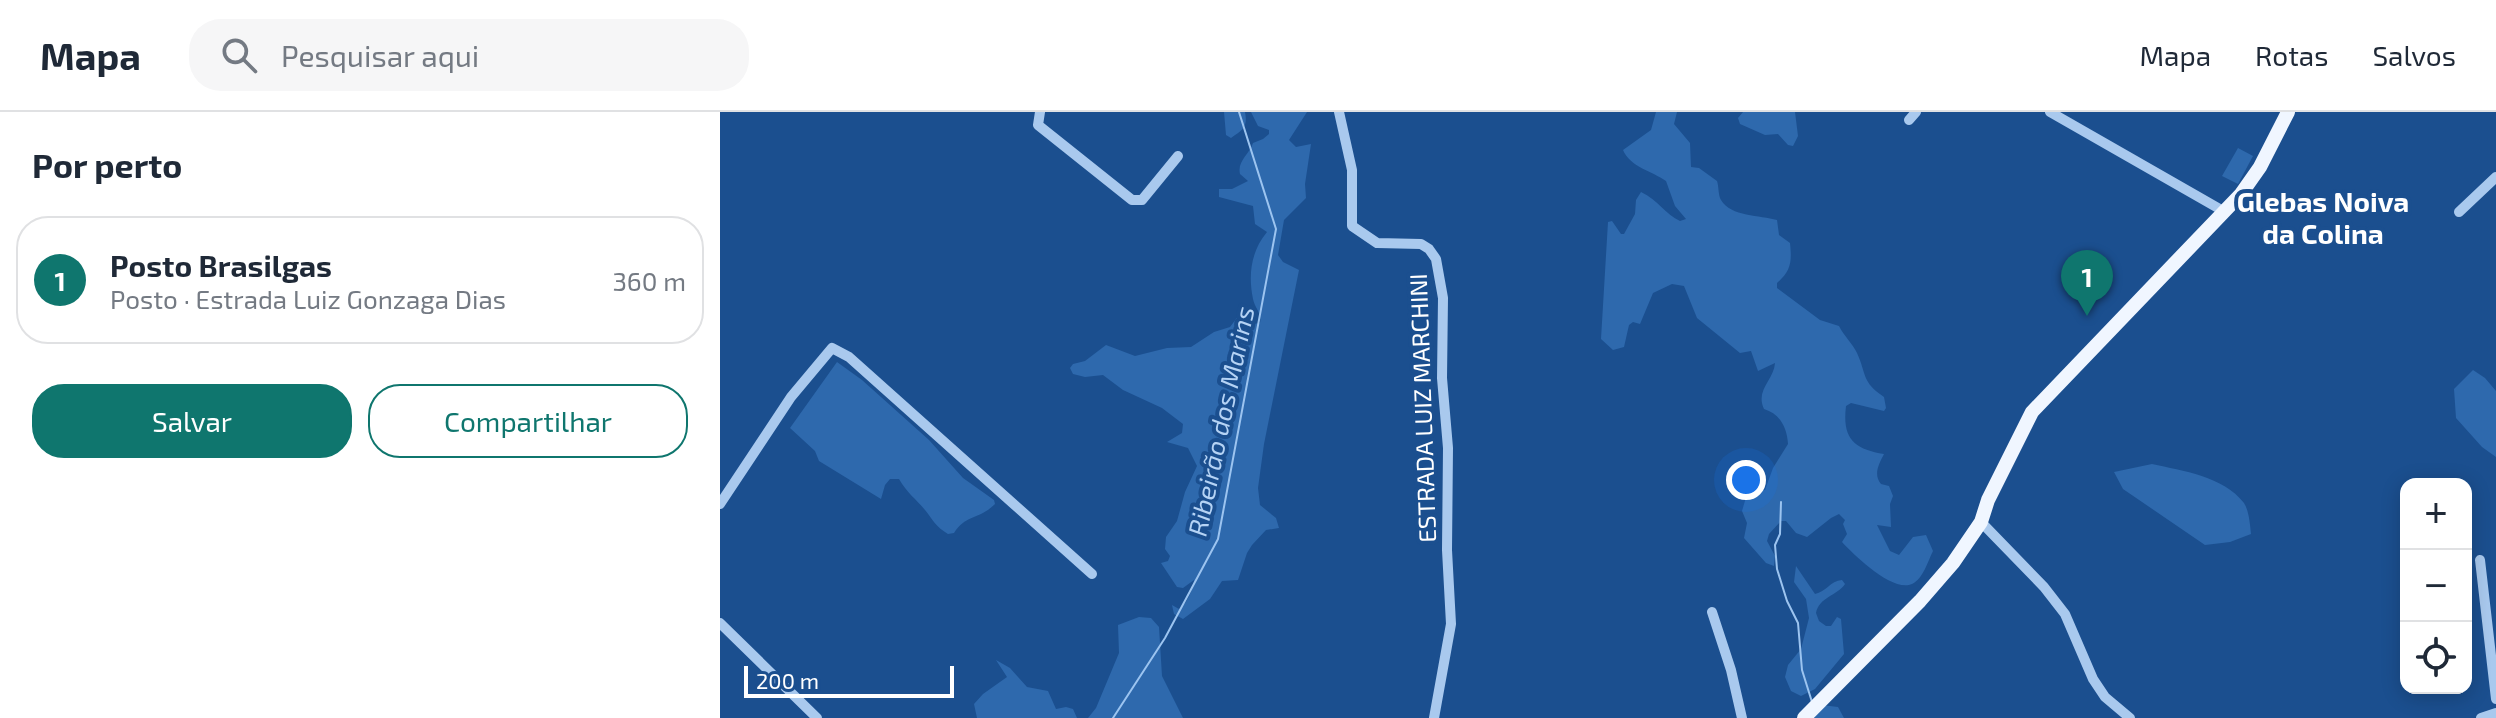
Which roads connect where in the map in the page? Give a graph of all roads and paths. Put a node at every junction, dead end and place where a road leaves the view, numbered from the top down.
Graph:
1 (1040, 112) edge
2 (1339, 112) edge
3 (2050, 112) edge
4 (2288, 112) edge
5 (1178, 156) dead end
6 (2496, 177) edge
7 (2225, 212) junction
8 (2459, 212) dead end
9 (720, 504) edge
10 (1981, 522) junction
11 (2480, 560) dead end
12 (1092, 574) dead end
13 (1712, 612) dead end
14 (720, 623) edge
15 (2496, 699) edge
16 (1812, 711) edge
17 (2496, 713) edge
18 (817, 718) edge
19 (1434, 718) edge
20 (1742, 718) edge
21 (2130, 718) edge
22 (2481, 718) edge

1 - 5 street
2 - 19 street, ESTRADA LUIZ MARCHINI
3 - 7 street
4 - 7 main road
6 - 8 street
7 - 10 main road
9 - 12 street
10 - 16 main road
10 - 21 street
11 - 15 street
13 - 20 street
14 - 18 street
17 - 22 street

